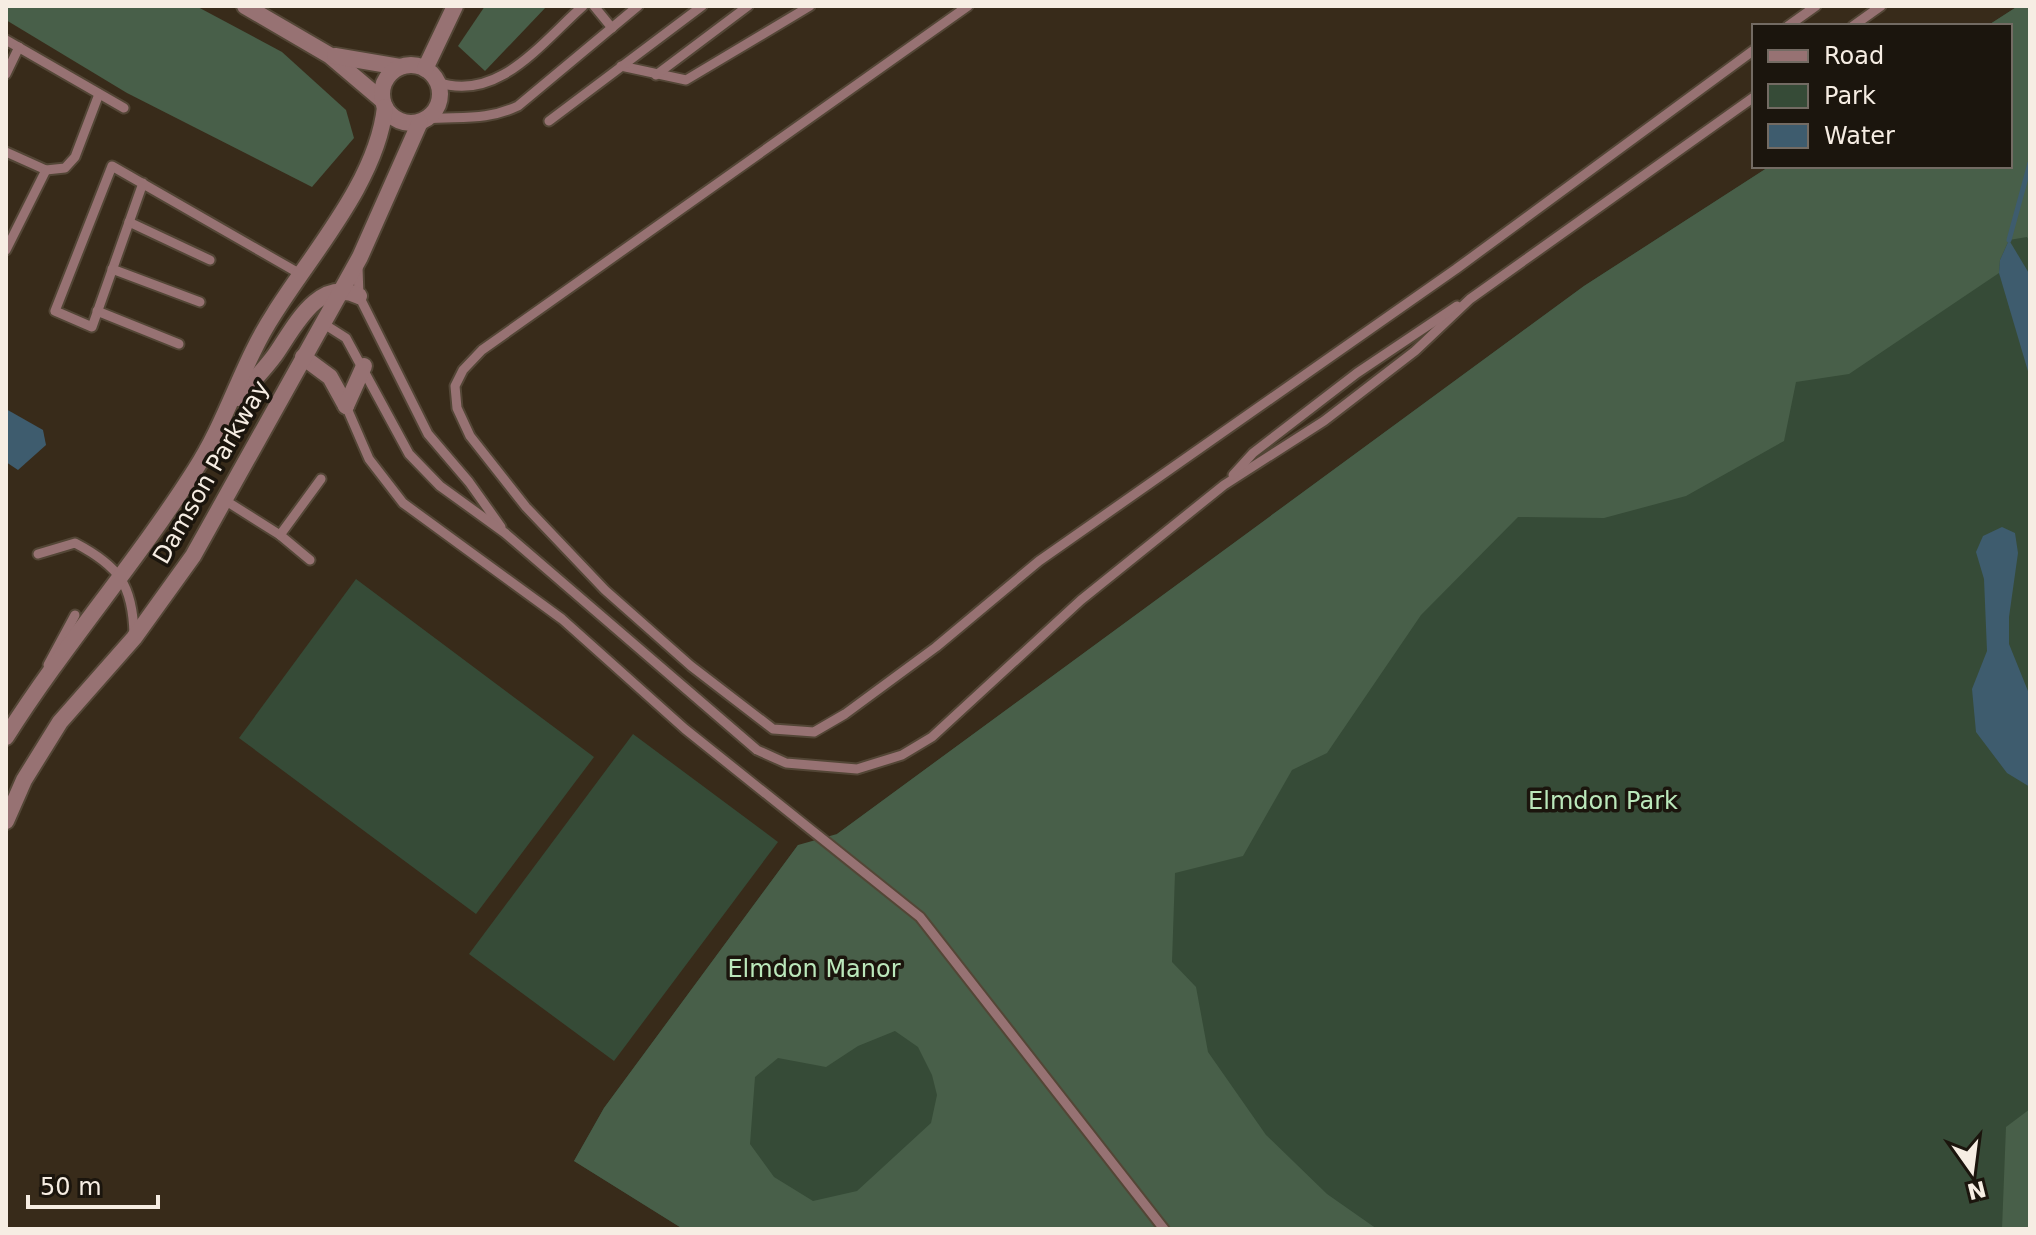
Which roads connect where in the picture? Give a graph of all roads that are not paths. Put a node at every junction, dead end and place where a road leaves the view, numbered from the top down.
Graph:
1 (245, 6) edge
2 (455, 6) edge
3 (583, 6) edge
4 (594, 6) edge
5 (638, 6) edge
6 (702, 6) edge
7 (748, 6) edge
8 (810, 6) edge
9 (968, 6) edge
10 (1816, 6) edge
11 (1881, 6) edge
12 (1791, 24) edge
13 (1856, 24) edge
14 (612, 28) junction
15 (6, 40) edge
16 (19, 47) junction
17 (1752, 51) edge
18 (329, 55) junction
19 (621, 66) junction
20 (400, 67) junction
21 (425, 69) junction
22 (6, 74) edge
23 (656, 75) junction
24 (437, 82) junction
25 (99, 94) junction
26 (1752, 98) edge
27 (383, 104) junction
28 (124, 108) dead end
29 (423, 120) junction
30 (549, 121) dead end
31 (6, 152) edge
32 (46, 170) junction
33 (143, 183) junction
34 (129, 222) junction
35 (6, 250) edge
36 (360, 257) junction
37 (210, 260) dead end
38 (112, 269) junction
39 (305, 270) junction
40 (341, 291) junction
41 (359, 296) junction
42 (1470, 299) junction
43 (200, 302) dead end
44 (313, 304) junction
45 (97, 311) junction
46 (324, 324) junction
47 (179, 344) dead end
48 (303, 357) junction
49 (364, 366) junction
50 (346, 406) junction
51 (229, 408) junction
52 (321, 479) dead end
53 (1224, 485) junction
54 (223, 499) junction
55 (505, 533) junction
56 (280, 535) junction
57 (38, 554) dead end
58 (310, 560) dead end
59 (122, 578) junction
60 (75, 615) dead end
61 (134, 638) junction
62 (40, 683) junction
63 (6, 737) edge
64 (6, 821) edge
65 (1164, 1229) edge

1 - 18 street
2 - 21 street
3 - 24 lane
4 - 14 lane
5 - 14 lane
6 - 19 lane
7 - 23 lane
8 - 23 lane
9 - 17 lane
10 - 12 lane
11 - 13 lane
14 - 29 lane
15 - 16 lane
16 - 22 lane
16 - 25 lane
18 - 20 street
18 - 27 street
19 - 23 lane
19 - 30 lane
20 - 21 street
20 - 27 street
21 - 24 street
24 - 29 street
25 - 28 lane
25 - 32 lane
26 - 42 lane
27 - 29 street
27 - 39 street, Damson Parkway
29 - 36 street, Damson Parkway
31 - 32 lane
32 - 35 lane
33 - 34 lane
33 - 39 lane
33 - 45 lane
34 - 37 lane
34 - 38 lane
36 - 40 street, Damson Parkway
36 - 41 lane
38 - 43 lane
38 - 45 lane
39 - 44 street
39 - 51 street, Damson Parkway
40 - 41 street
40 - 44 street
40 - 46 street, Damson Parkway
41 - 55 lane
42 - 53 lane
42 - 53 lane
44 - 46 street
44 - 51 street
45 - 47 lane
46 - 48 street, Damson Parkway
46 - 49 lane
48 - 50 street
48 - 54 street, Damson Parkway
49 - 50 street
49 - 55 lane
50 - 65 lane
51 - 59 street, Damson Parkway
52 - 56 lane
53 - 55 lane
54 - 56 lane
54 - 61 street, Damson Parkway
56 - 58 lane
57 - 59 lane
59 - 61 lane
59 - 62 street, Damson Parkway
60 - 62 lane
61 - 64 street, Damson Parkway
62 - 63 street, Damson Parkway

